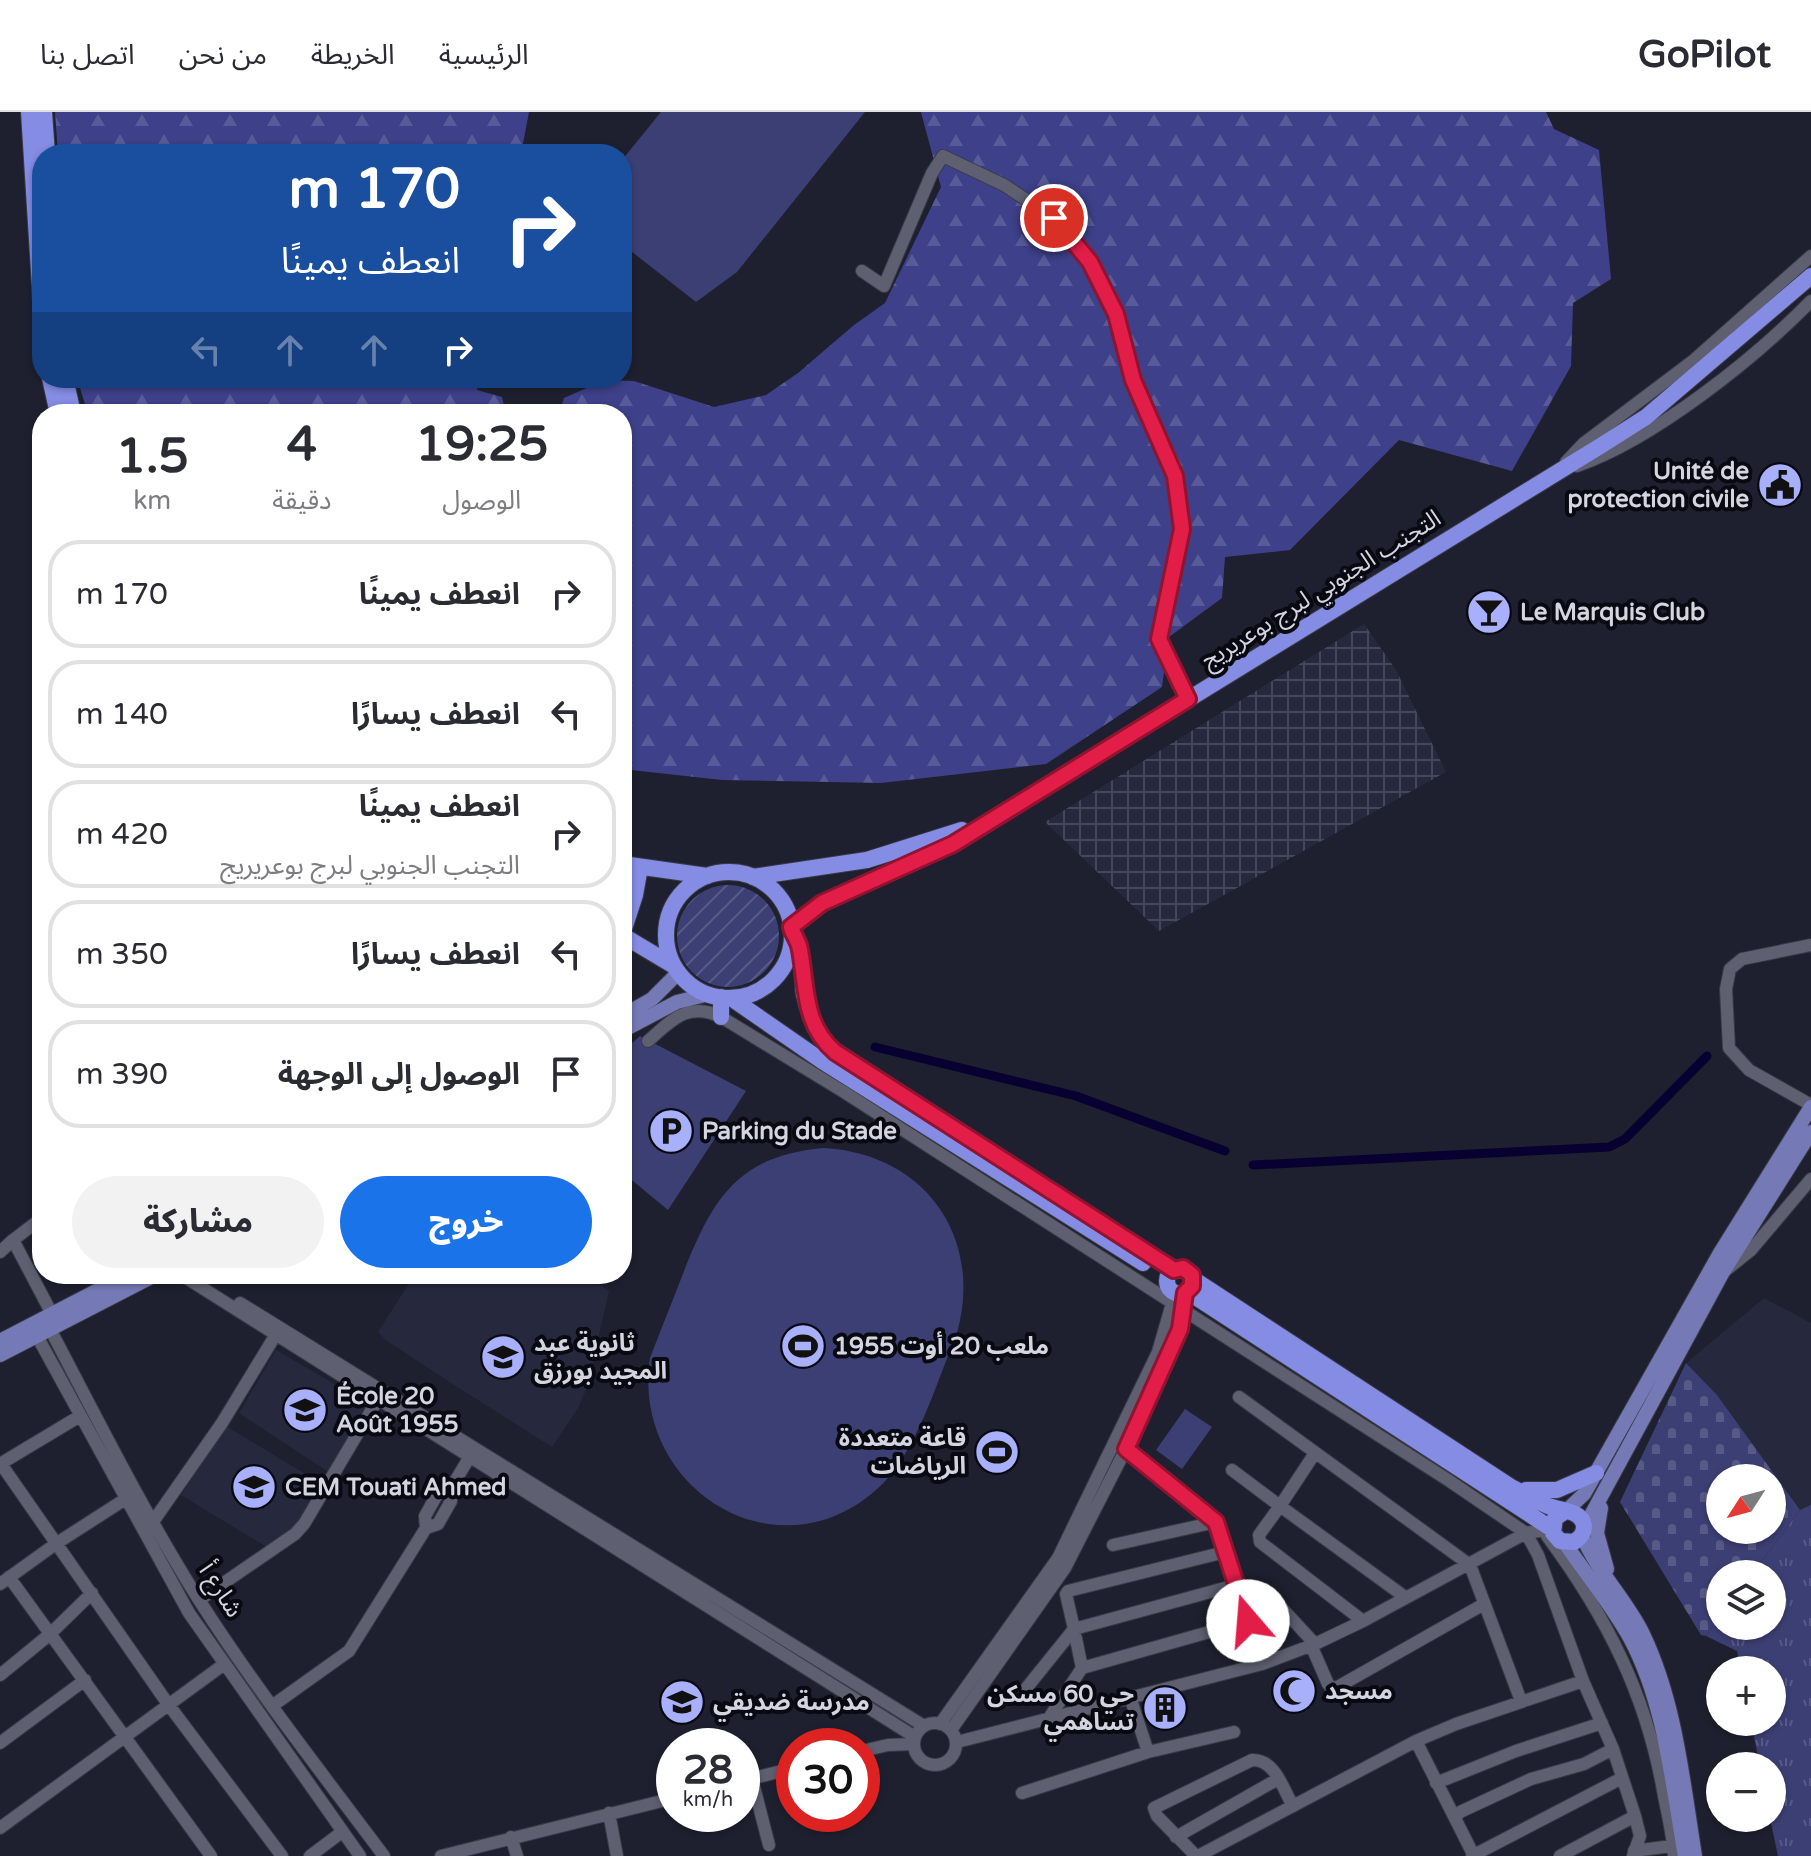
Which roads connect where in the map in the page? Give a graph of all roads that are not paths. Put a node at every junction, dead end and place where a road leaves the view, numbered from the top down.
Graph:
1 (29, 112) edge
2 (44, 112) edge
3 (46, 144) edge
4 (32, 160) edge
5 (1811, 256) edge
6 (862, 271) dead end
7 (1811, 276) edge
8 (1810, 306) edge
9 (1555, 474) junction
10 (1188, 699) junction
11 (980, 826) junction
12 (632, 866) edge
13 (640, 867) junction
14 (707, 876) junction
15 (753, 877) junction
16 (632, 904) edge
17 (791, 929) junction
18 (632, 941) edge
19 (1811, 945) edge
20 (676, 969) junction
21 (720, 996) junction
22 (632, 1010) edge
23 (721, 1017) junction
24 (632, 1026) edge
25 (648, 1041) dead end
26 (1811, 1106) edge
27 (1811, 1132) edge
28 (1811, 1179) edge
29 (32, 1226) edge
30 (13, 1240) junction
31 (0, 1252) edge
32 (30, 1271) joint
33 (1723, 1272) junction
34 (32, 1279) edge
35 (33, 1284) edge
36 (112, 1284) edge
37 (135, 1284) edge
38 (197, 1284) edge
39 (209, 1284) edge
40 (1180, 1290) junction
41 (44, 1325) junction
42 (278, 1331) junction
43 (0, 1341) edge
44 (0, 1355) edge
45 (380, 1395) junction
46 (1239, 1397) dead end
47 (80, 1416) junction
48 (1113, 1443) junction
49 (1126, 1449) junction
50 (473, 1452) junction
51 (1315, 1453) junction
52 (0, 1464) edge
53 (1232, 1470) dead end
54 (1596, 1473) junction
55 (1511, 1487) junction
56 (1604, 1490) junction
57 (127, 1498) junction
58 (1280, 1506) junction
59 (1565, 1512) junction
60 (153, 1521) junction
61 (1216, 1522) junction
62 (1548, 1530) junction
63 (1583, 1532) junction
64 (1526, 1533) junction
65 (145, 1536) junction
66 (1564, 1542) junction
67 (57, 1543) junction
68 (1113, 1545) dead end
69 (1225, 1552) junction
70 (1470, 1565) junction
71 (4, 1580) edge
72 (1236, 1585) junction
73 (1615, 1588) junction
74 (92, 1593) junction
75 (1405, 1597) junction
76 (199, 1600) junction
77 (1484, 1604) junction
78 (1248, 1621) junction
79 (1363, 1621) junction
80 (1074, 1629) junction
81 (49, 1635) junction
82 (1313, 1645) junction
83 (1262, 1664) junction
84 (223, 1665) junction
85 (1082, 1668) junction
86 (0, 1675) edge
87 (85, 1680) junction
88 (1583, 1681) junction
89 (1020, 1696) dead end
90 (1130, 1697) junction
91 (1521, 1701) junction
92 (168, 1704) junction
93 (272, 1706) junction
94 (1049, 1718) junction
95 (1602, 1723) junction
96 (924, 1726) junction
97 (946, 1727) junction
98 (1234, 1732) dead end
99 (123, 1737) junction
100 (915, 1740) junction
101 (1416, 1741) junction
102 (957, 1742) junction
103 (0, 1743) edge
104 (880, 1747) edge
105 (1613, 1749) junction
106 (1148, 1752) junction
107 (1622, 1778) junction
108 (1278, 1779) junction
109 (1436, 1783) junction
110 (1022, 1793) dead end
111 (656, 1802) edge
112 (1293, 1806) junction
113 (609, 1813) junction
114 (1635, 1816) junction
115 (760, 1818) edge
116 (1455, 1818) junction
117 (0, 1828) edge
118 (342, 1832) junction
119 (511, 1837) junction
120 (1176, 1837) junction
121 (769, 1845) dead end
122 (1684, 1850) edge
123 (1633, 1854) edge
124 (211, 1856) edge
125 (282, 1856) edge
126 (310, 1856) edge
127 (360, 1856) edge
128 (384, 1856) edge
129 (441, 1856) edge
130 (517, 1856) edge
131 (617, 1856) edge
132 (1197, 1856) edge
133 (1473, 1856) edge
134 (1560, 1856) edge

1 - 4 highway
2 - 3 highway
5 - 9 street
6 - 10 street
7 - 9 highway, التجنب الجنوبي لبرج بوعريريج
8 - 9 street
9 - 10 highway, التجنب الجنوبي لبرج بوعريريج
10 - 11 highway, التجنب الجنوبي لبرج بوعريريج
11 - 15 highway, التجنب الجنوبي لبرج بوعريريج
11 - 17 highway, التجنب الجنوبي لبرج بوعريريج
12 - 13 highway
13 - 14 highway
13 - 16 highway
14 - 15 highway
14 - 20 highway
15 - 17 highway
17 - 21 highway
17 - 40 highway
18 - 20 highway
19 - 26 street
20 - 21 highway
20 - 22 main road
21 - 23 highway
21 - 24 main road
21 - 40 highway
23 - 25 street
23 - 40 street
26 - 54 main road
27 - 33 main road
28 - 33 street
29 - 30 street
30 - 31 street
30 - 32 street
32 - 34 street
33 - 56 main road
35 - 41 street
36 - 41 main road
37 - 41 main road
38 - 42 street
39 - 42 street
40 - 48 street
40 - 49 street
40 - 55 highway
40 - 62 highway
40 - 64 street
41 - 43 main road
41 - 44 main road
41 - 47 street, شارع أ
41 - 60 street, شارع أ
42 - 45 street
42 - 60 street
45 - 50 street
45 - 76 street
46 - 51 street
47 - 52 street
47 - 57 street, شارع أ
48 - 49 street
48 - 97 street
49 - 61 street
49 - 97 street
50 - 93 street
50 - 96 street
50 - 100 street
51 - 58 street
51 - 70 street
52 - 67 street
53 - 58 street
54 - 55 highway
54 - 59 main road
55 - 59 highway
56 - 63 main road
56 - 73 main road
57 - 65 street, شارع أ
57 - 67 street
58 - 75 street
58 - 79 street
59 - 62 highway
59 - 63 highway
60 - 65 street
60 - 76 street, شارع أ
61 - 68 street
61 - 69 street
62 - 64 street
62 - 66 highway
62 - 122 street
63 - 66 highway
63 - 73 main road
64 - 70 street
64 - 88 street
65 - 84 street, شارع أ
66 - 122 main road
67 - 71 street
67 - 74 street
69 - 72 street
69 - 80 street
70 - 75 street
70 - 77 street
71 - 81 street
72 - 78 street
72 - 80 street
72 - 82 street
73 - 122 main road
74 - 81 street
74 - 92 street
75 - 79 street
76 - 93 street, شارع أ
77 - 82 street
77 - 91 street
78 - 83 street
78 - 85 street
79 - 82 street
80 - 85 street
80 - 89 street
81 - 86 street
81 - 87 street
82 - 83 street
83 - 90 street
84 - 92 street
84 - 118 street, شارع أ
85 - 94 street
87 - 99 street
87 - 103 street
88 - 91 street
88 - 95 street
90 - 94 street
90 - 106 street
91 - 101 street
92 - 99 street
92 - 125 street
93 - 128 street, شارع أ
94 - 102 street
95 - 105 street
95 - 109 street
96 - 97 street
96 - 100 street
97 - 102 street
98 - 106 street
99 - 117 street
99 - 124 street
100 - 102 street
100 - 104 street
101 - 109 street
101 - 112 street
105 - 107 street
105 - 116 street
106 - 110 street
107 - 114 street
107 - 133 street
108 - 112 street
108 - 120 street
108 - 120 street
109 - 116 street
111 - 113 street
112 - 132 street
113 - 119 street
113 - 131 street
114 - 123 street
114 - 134 street
115 - 121 street
116 - 133 street
118 - 126 street
118 - 127 street, شارع أ
119 - 129 street
119 - 130 street
120 - 132 street
122 - 123 street

